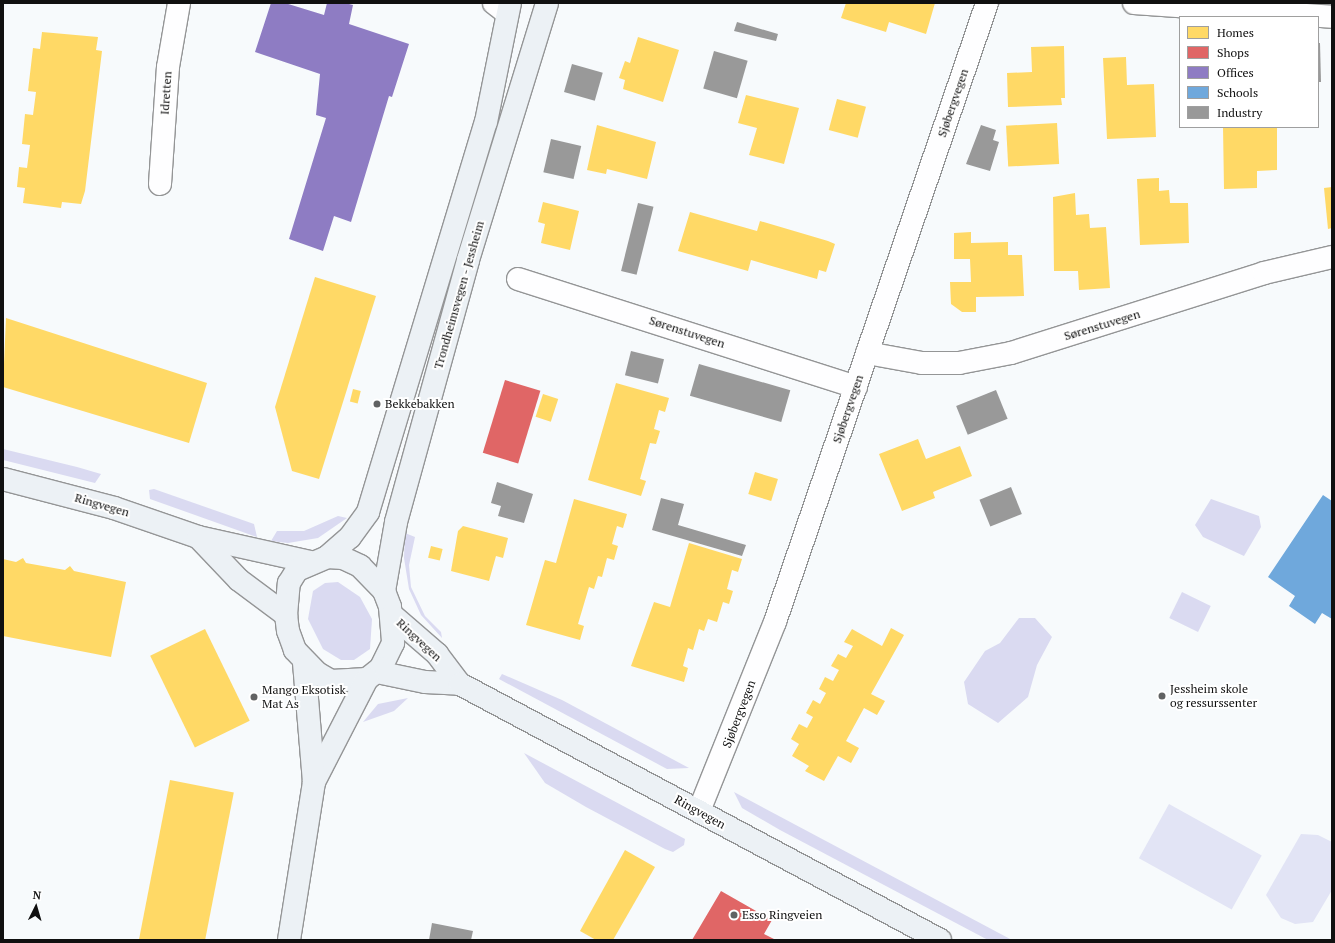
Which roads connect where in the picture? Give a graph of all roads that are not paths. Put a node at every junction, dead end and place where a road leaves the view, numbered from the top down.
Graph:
1 (179, 3) edge
2 (547, 3) edge
3 (987, 3) edge
4 (1134, 3) edge
5 (504, 6) edge
6 (1332, 16) edge
7 (160, 184) dead end
8 (1332, 257) edge
9 (518, 279) dead end
10 (867, 353) junction
11 (856, 387) junction
12 (3, 480) edge
13 (198, 537) junction
14 (319, 559) junction
15 (384, 591) junction
16 (286, 615) junction
17 (392, 615) junction
18 (304, 662) junction
19 (372, 675) junction
20 (460, 684) junction
21 (314, 782) junction
22 (699, 812) junction
23 (289, 940) edge
24 (940, 940) edge

1 - 7 street, Idretten
2 - 15 main road, Trondheimsvegen - Jessheim
3 - 10 street, Sjøbergvegen
4 - 6 street
5 - 14 main road, Trondheimsvegen - Jessheim
8 - 10 street, Sørenstuvegen
9 - 11 street, Sørenstuvegen
10 - 11 street, Sjøbergvegen
11 - 22 street, Sjøbergvegen
12 - 13 main road, Ringvegen
13 - 14 main road, Ringvegen
13 - 16 main road, Ringvegen
14 - 15 main road
14 - 16 main road
15 - 17 main road
16 - 18 main road
17 - 19 main road
17 - 20 main road, Ringvegen
18 - 19 main road
18 - 21 main road
19 - 20 main road, Ringvegen
19 - 21 main road
20 - 22 main road, Ringvegen
21 - 23 main road
22 - 24 main road, Ringvegen

